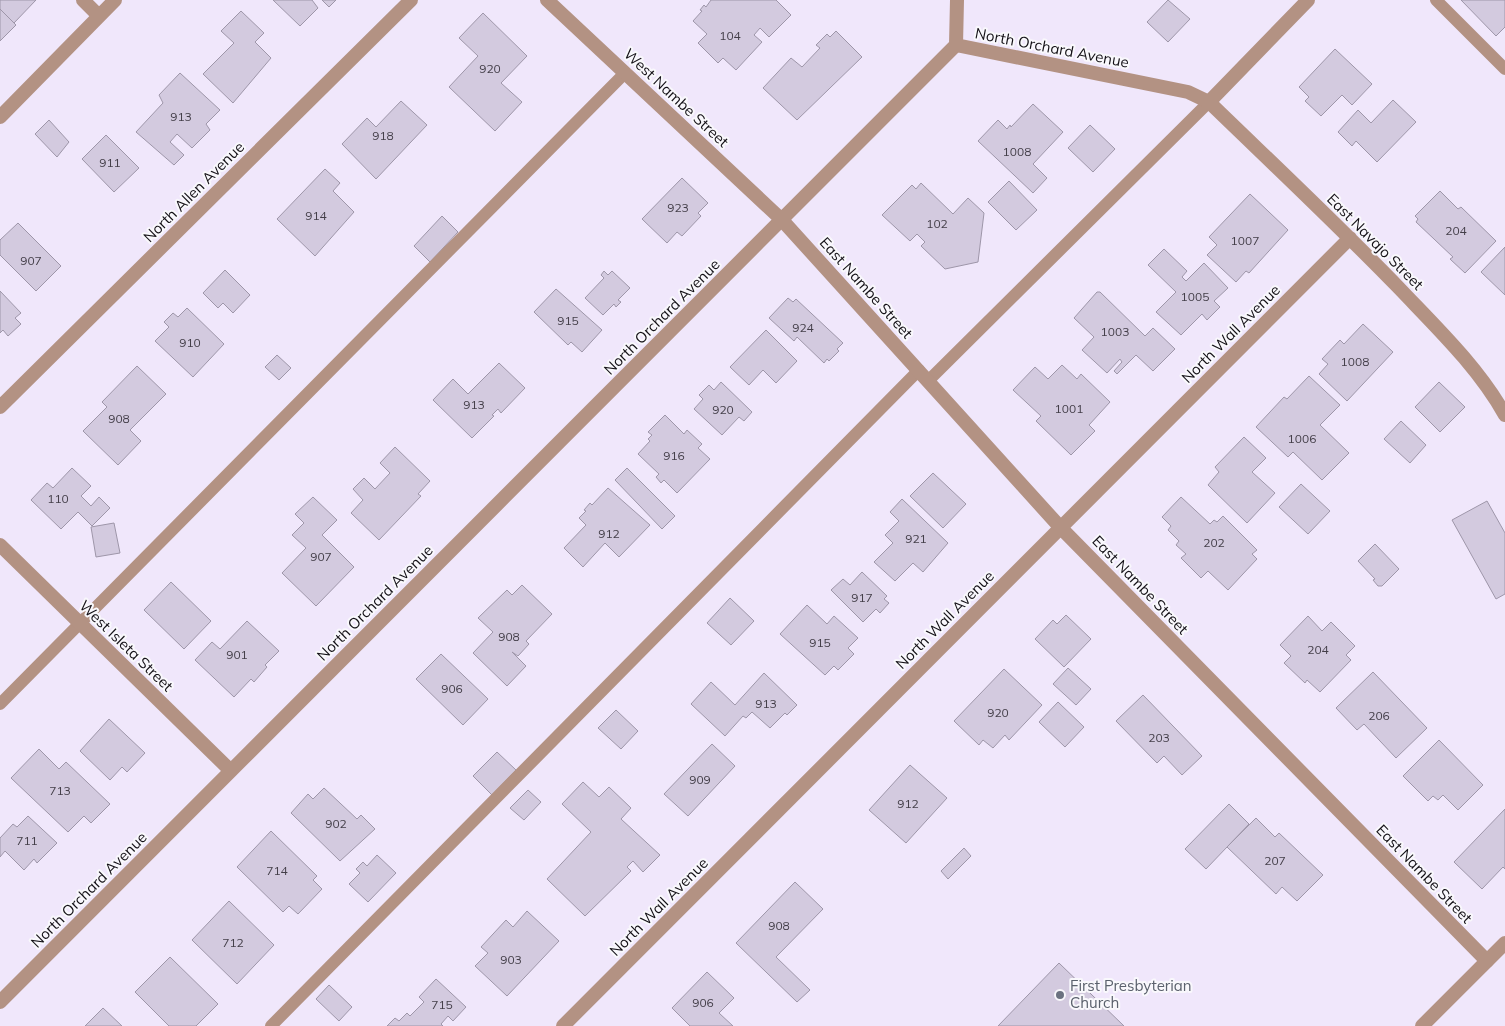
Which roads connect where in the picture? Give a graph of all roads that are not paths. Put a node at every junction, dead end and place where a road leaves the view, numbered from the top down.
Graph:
1 (83, 0) edge
2 (115, 0) edge
3 (411, 0) edge
4 (547, 0) edge
5 (957, 0) edge
6 (1308, 0) edge
7 (1436, 0) edge
8 (99, 16) junction
9 (956, 45) junction
10 (1505, 69) edge
11 (625, 73) junction
12 (1209, 102) junction
13 (0, 117) edge
14 (782, 220) junction
15 (1350, 238) junction
16 (919, 370) junction
17 (928, 381) junction
18 (0, 407) edge
19 (1505, 416) edge
20 (1060, 527) junction
21 (0, 545) edge
22 (80, 624) junction
23 (0, 704) edge
24 (230, 770) junction
25 (1505, 943) edge
26 (1487, 962) junction
27 (0, 1002) edge
28 (271, 1026) edge
29 (563, 1026) edge
30 (1422, 1026) edge

1 - 8 street
2 - 8 street
3 - 18 street, North Allen Avenue
4 - 11 street, West Nambe Street
5 - 9 street
6 - 12 street
7 - 10 lane
8 - 13 street
9 - 12 street, North Orchard Avenue
9 - 14 street, North Orchard Avenue
11 - 14 street, West Nambe Street
11 - 22 lane
12 - 15 street, East Navajo Street
12 - 17 lane
14 - 16 street, East Nambe Street
14 - 24 street, North Orchard Avenue
15 - 19 street, East Navajo Street
15 - 20 street, North Wall Avenue
16 - 17 street, East Nambe Street
16 - 28 lane
17 - 20 street, East Nambe Street
20 - 26 street, East Nambe Street
20 - 29 street, North Wall Avenue
21 - 22 street, West Isleta Street
22 - 23 lane
22 - 24 street, West Isleta Street
24 - 27 street, North Orchard Avenue
25 - 26 street
26 - 30 street

